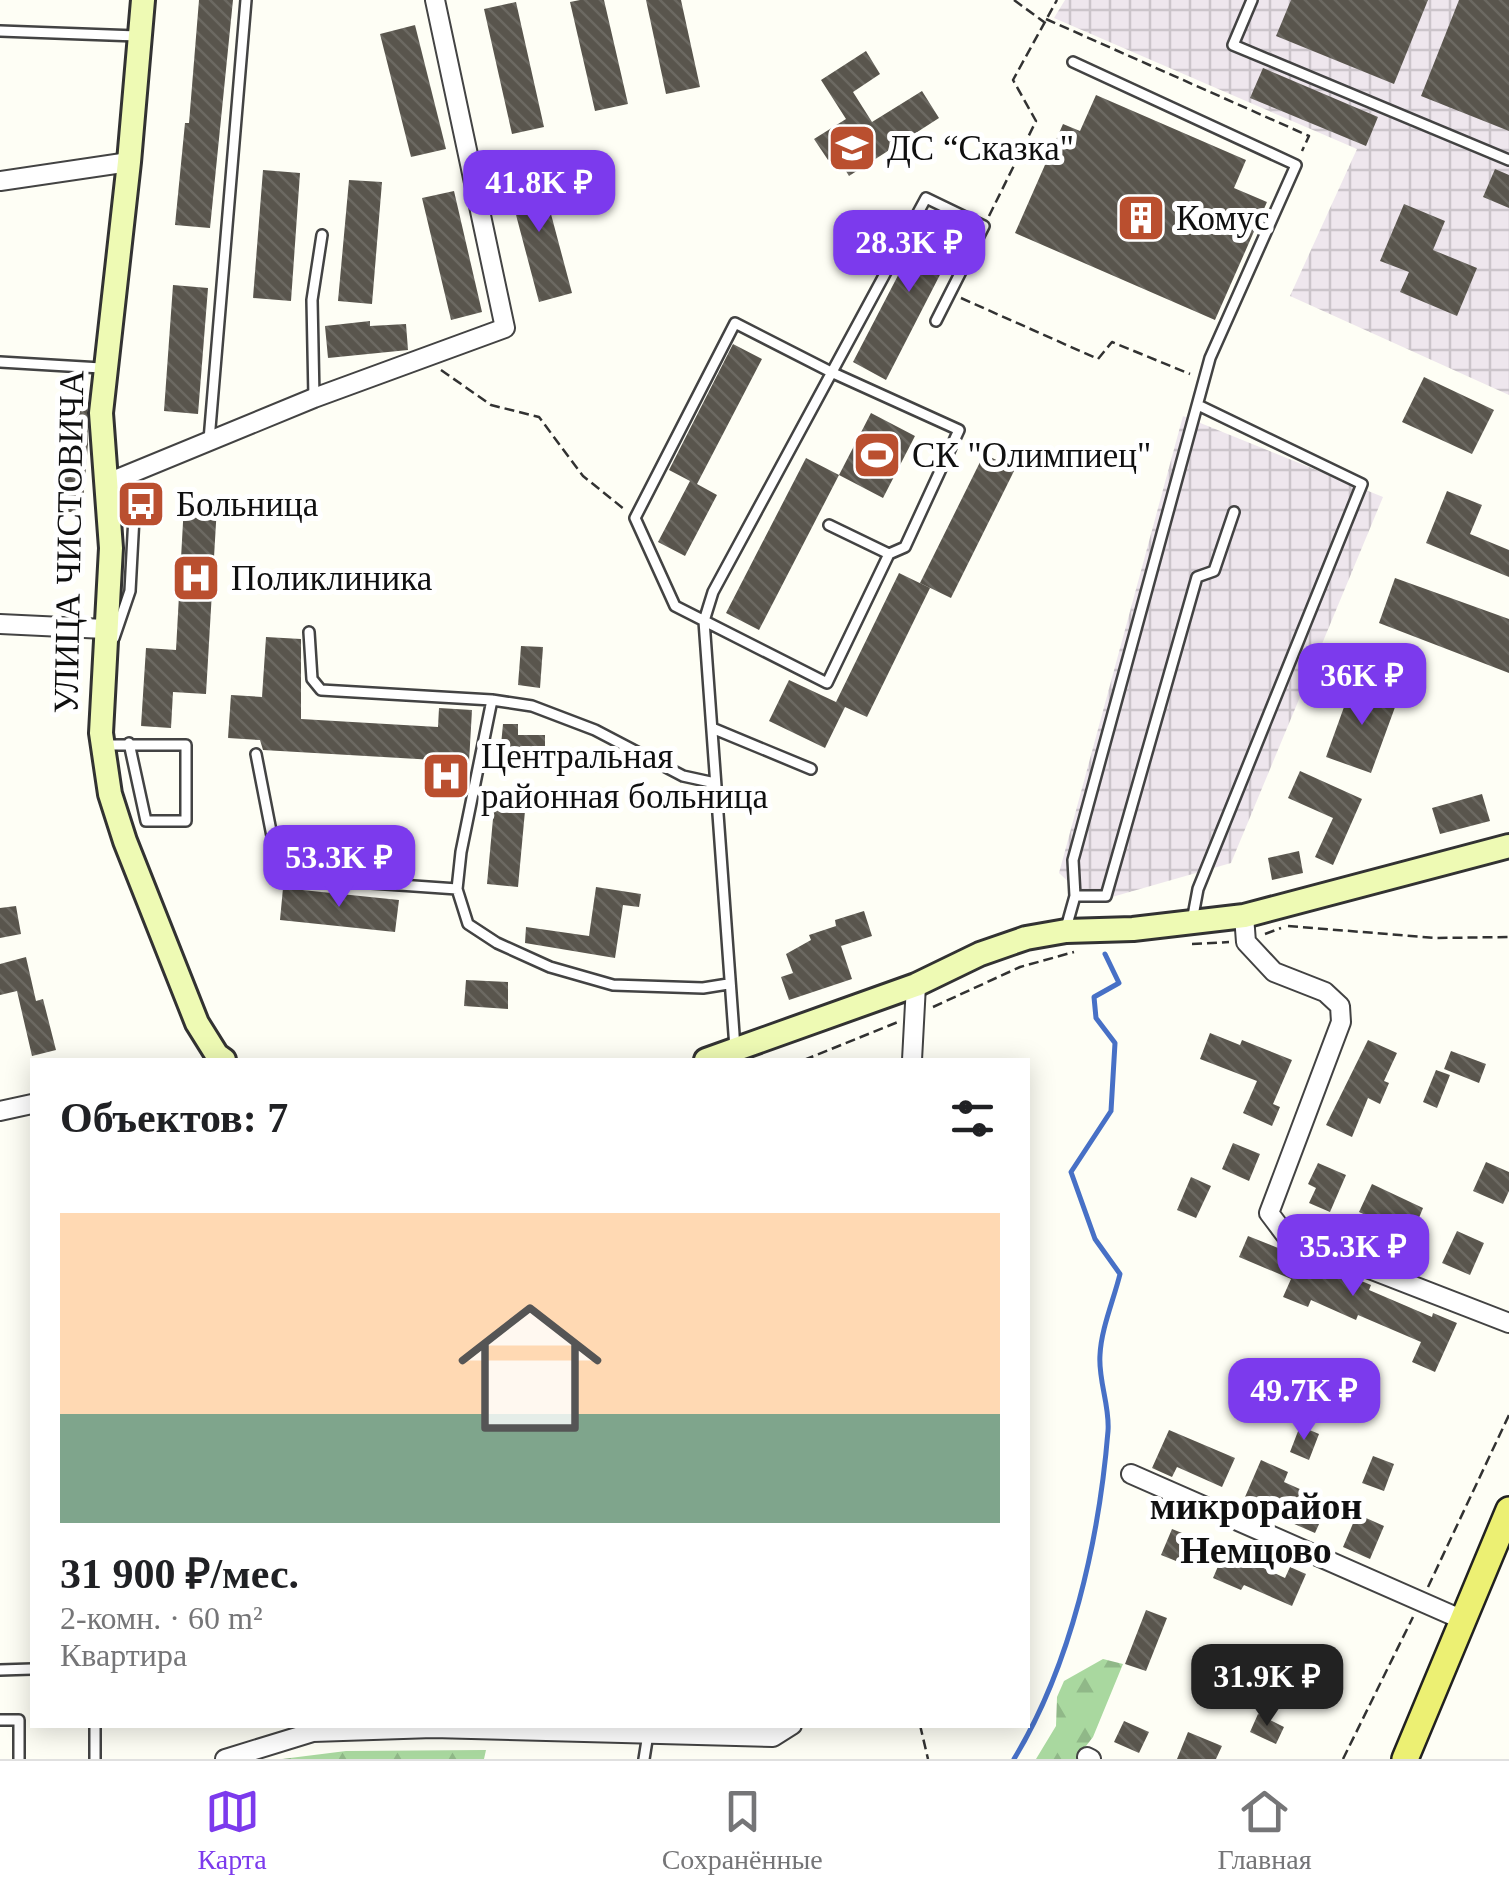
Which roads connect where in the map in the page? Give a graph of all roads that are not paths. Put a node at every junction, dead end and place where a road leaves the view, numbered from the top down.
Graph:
1 (143, 0) edge
2 (246, 0) edge
3 (435, 0) edge
4 (1252, 0) edge
5 (0, 31) edge
6 (140, 36) junction
7 (1073, 62) dead end
8 (1509, 160) edge
9 (130, 162) junction
10 (0, 181) edge
11 (322, 235) dead end
12 (936, 322) dead end
13 (0, 362) edge
14 (102, 368) dead end
15 (831, 372) junction
16 (314, 398) junction
17 (1198, 405) junction
18 (210, 440) junction
19 (105, 484) junction
20 (1234, 512) dead end
21 (829, 525) dead end
22 (889, 554) junction
23 (704, 621) junction
24 (0, 624) edge
25 (105, 629) junction
26 (309, 632) dead end
27 (105, 664) junction
28 (492, 700) junction
29 (712, 728) junction
30 (129, 743) junction
31 (103, 746) junction
32 (256, 754) dead end
33 (810, 769) dead end
34 (715, 782) junction
35 (1509, 846) edge
36 (457, 890) junction
37 (1075, 896) junction
38 (1244, 916) junction
39 (1066, 931) junction
40 (1189, 933) junction
41 (728, 984) junction
42 (916, 986) junction
43 (735, 1051) junction
44 (216, 1058) edge
45 (712, 1058) edge
46 (912, 1058) edge
47 (30, 1104) edge
48 (0, 1111) edge
49 (1509, 1324) edge
50 (1132, 1474) dead end
51 (1509, 1510) edge
52 (1463, 1620) junction
53 (30, 1669) edge
54 (0, 1670) edge
55 (0, 1720) edge
56 (95, 1728) edge
57 (787, 1728) edge
58 (648, 1734) junction
59 (19, 1759) edge
60 (95, 1759) edge
61 (226, 1759) edge
62 (644, 1759) edge
63 (1405, 1759) edge

1 - 6 street, УЛИЦА ЧИСТОВИЧА
2 - 18 lane
3 - 16 street
4 - 8 lane
5 - 6 lane
6 - 9 street, УЛИЦА ЧИСТОВИЧА
7 - 17 lane
9 - 10 street
9 - 19 street, УЛИЦА ЧИСТОВИЧА
11 - 16 lane
12 - 15 lane
13 - 14 lane
15 - 22 lane
15 - 23 lane
15 - 23 lane
16 - 18 street
17 - 37 lane
17 - 40 lane
18 - 19 street
19 - 25 street, УЛИЦА ЧИСТОВИЧА
19 - 27 lane
20 - 37 lane
21 - 22 lane
22 - 23 lane
23 - 29 lane
24 - 25 street
25 - 27 street, УЛИЦА ЧИСТОВИЧА
26 - 28 lane
27 - 31 street, УЛИЦА ЧИСТОВИЧА
28 - 34 lane
28 - 36 lane
29 - 33 lane
29 - 34 lane
30 - 30 lane
30 - 31 lane
31 - 44 street, УЛИЦА ЧИСТОВИЧА
32 - 36 lane
34 - 41 lane
35 - 38 street
36 - 41 lane
37 - 39 lane
38 - 40 street
38 - 49 street
39 - 40 street
39 - 42 street
41 - 43 lane
42 - 43 street
42 - 46 street
43 - 45 street
47 - 48 street
50 - 52 street
51 - 52 main road
52 - 63 main road
53 - 54 lane
55 - 59 lane
56 - 60 lane
57 - 58 street
58 - 61 street
58 - 62 lane

